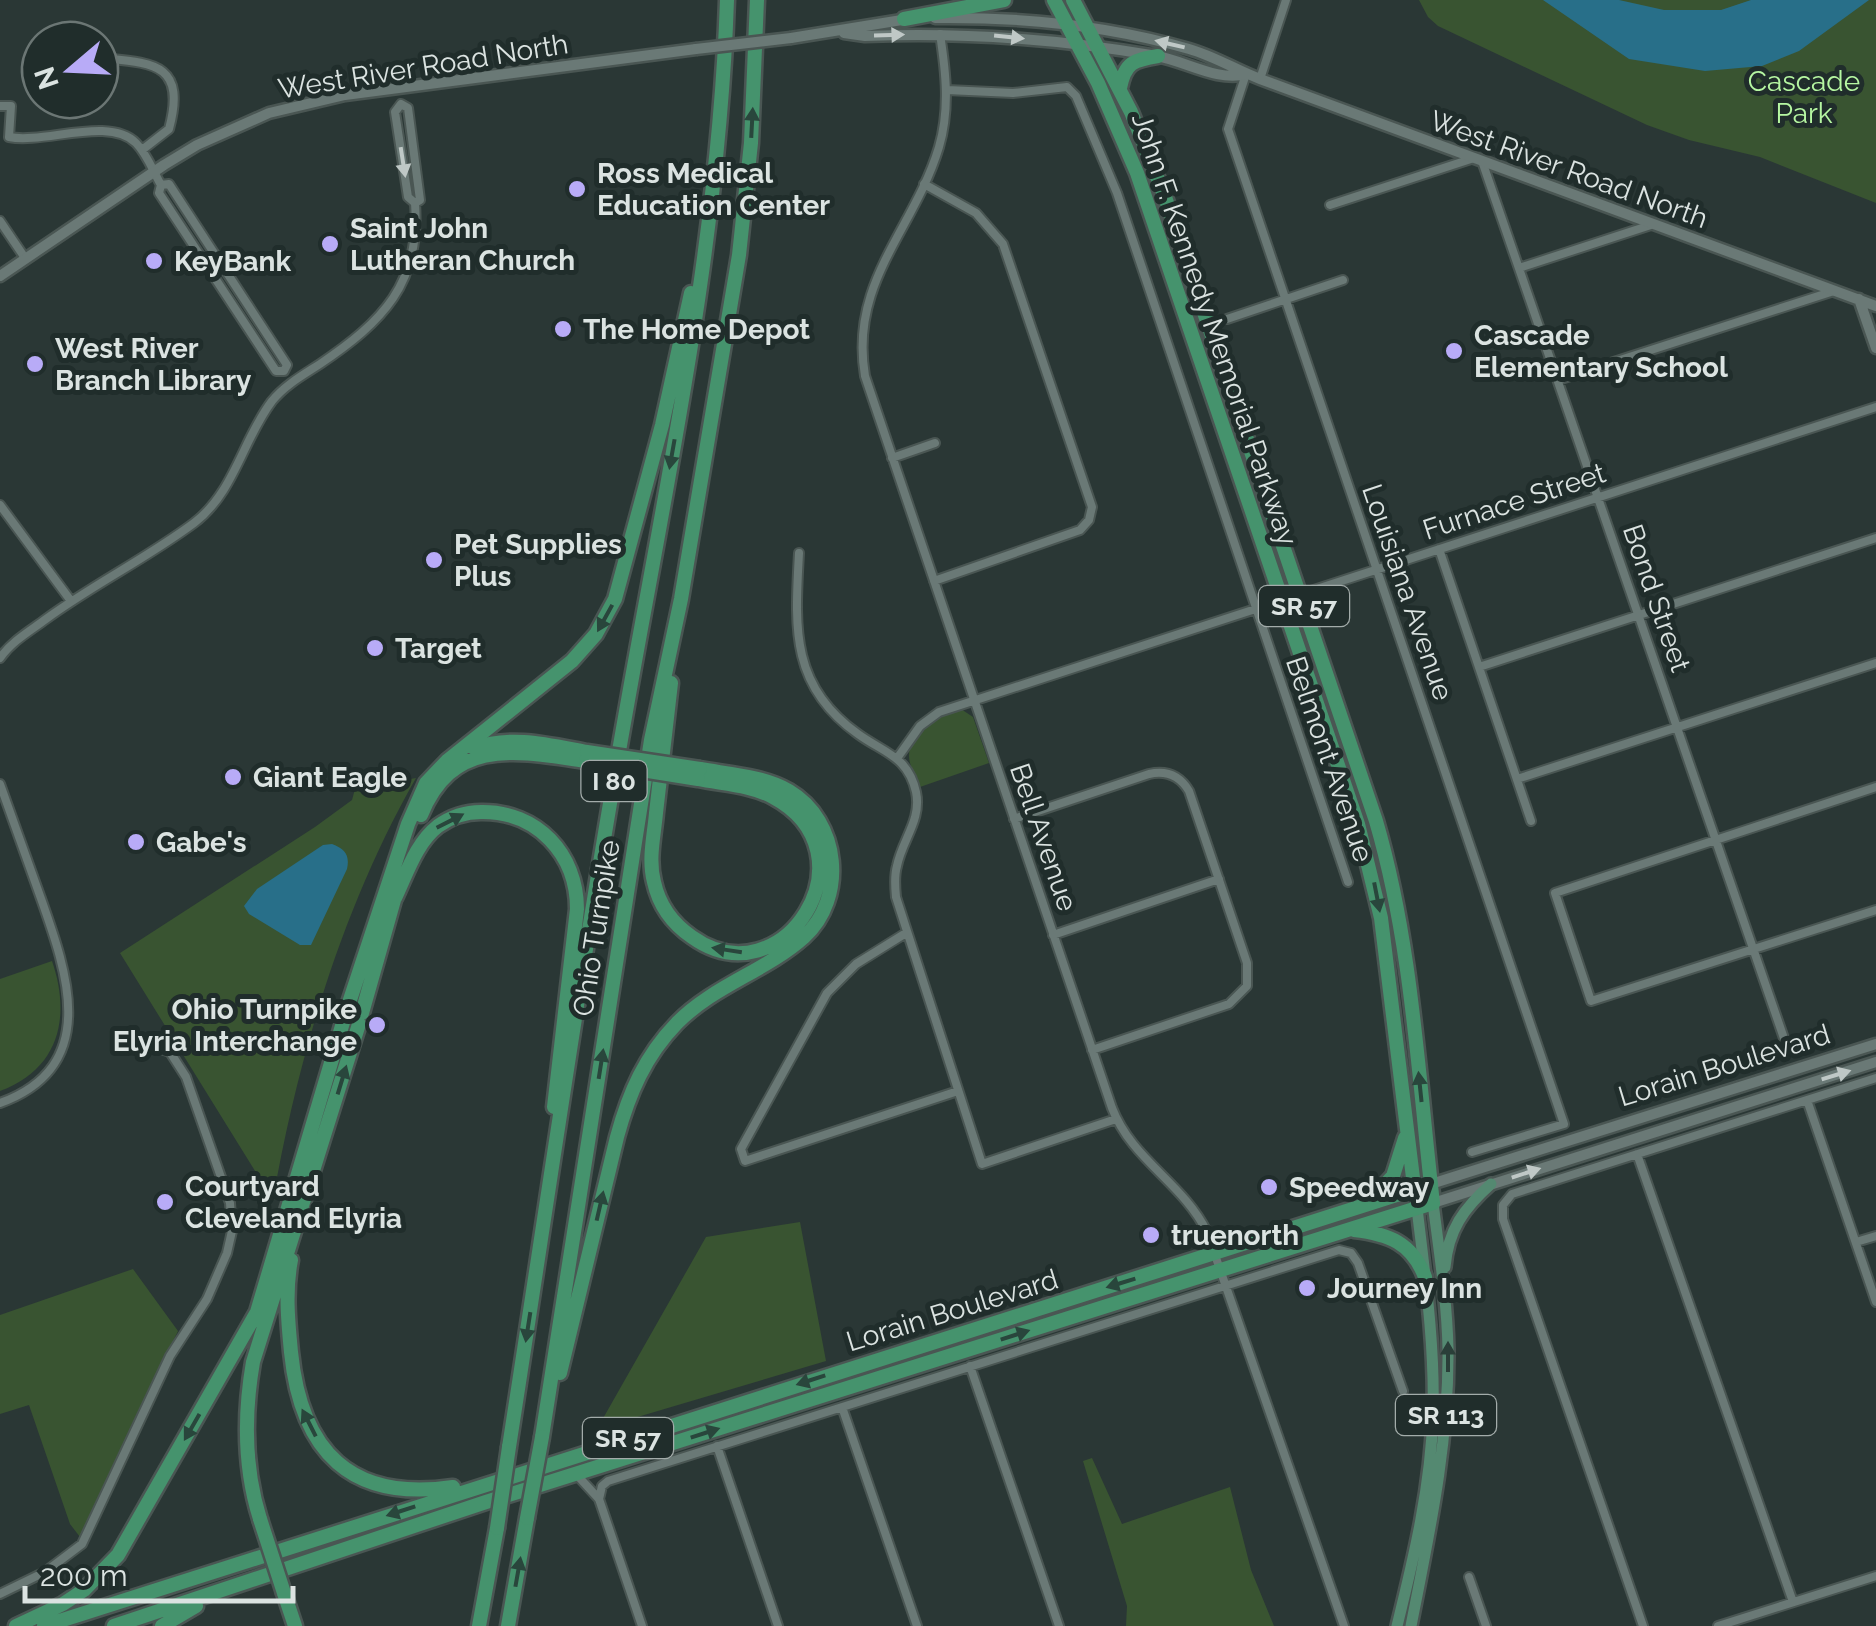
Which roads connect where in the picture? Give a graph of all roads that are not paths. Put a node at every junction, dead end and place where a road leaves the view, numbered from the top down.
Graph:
1 (728, 0) edge
2 (757, 0) edge
3 (1004, 0) edge
4 (1054, 0) edge
5 (1073, 0) edge
6 (1286, 0) edge
7 (904, 19) junction
8 (1068, 25) junction
9 (1089, 27) junction
10 (838, 32) junction
11 (940, 34) junction
12 (1078, 47) junction
13 (1100, 48) junction
14 (1158, 56) junction
15 (120, 60) edge
16 (1246, 74) junction
17 (1260, 79) junction
18 (399, 88) junction
19 (1120, 89) junction
20 (947, 90) junction
21 (0, 106) edge
22 (722, 115) junction
23 (142, 150) junction
24 (1478, 160) junction
25 (154, 172) junction
26 (924, 184) junction
27 (1330, 205) dead end
28 (0, 221) edge
29 (1654, 224) junction
30 (25, 258) junction
31 (1520, 268) junction
32 (0, 276) edge
33 (1343, 280) dead end
34 (1835, 290) junction
35 (1285, 299) junction
36 (1859, 300) junction
37 (1876, 306) edge
38 (1227, 318) dead end
39 (1876, 348) edge
40 (1558, 380) junction
41 (292, 383) junction
42 (1876, 406) edge
43 (935, 443) dead end
44 (892, 458) junction
45 (1598, 497) junction
46 (0, 505) edge
47 (1876, 538) edge
48 (1439, 549) junction
49 (799, 553) dead end
50 (1376, 569) junction
51 (934, 582) junction
52 (1300, 594) junction
53 (681, 598) junction
54 (1283, 600) junction
55 (71, 601) junction
56 (1256, 608) junction
57 (1639, 615) junction
58 (0, 658) edge
59 (1876, 663) edge
60 (1479, 668) junction
61 (974, 700) junction
62 (1678, 727) junction
63 (459, 754) junction
64 (587, 757) junction
65 (898, 757) junction
66 (699, 774) junction
67 (1517, 780) junction
68 (0, 784) edge
69 (1876, 787) edge
70 (1014, 819) junction
71 (1531, 821) dead end
72 (1716, 839) junction
73 (1219, 879) junction
74 (1348, 882) dead end
75 (394, 898) junction
76 (1876, 910) edge
77 (906, 933) junction
78 (1053, 935) junction
79 (1754, 950) junction
80 (353, 1016) junction
81 (136, 1040) dead end
82 (1876, 1044) edge
83 (1092, 1050) junction
84 (1788, 1050) dead end
85 (1876, 1062) edge
86 (1876, 1078) edge
87 (958, 1091) junction
88 (1807, 1100) junction
89 (0, 1104) edge
90 (1116, 1118) junction
91 (1408, 1127) junction
92 (1472, 1152) dead end
93 (1638, 1154) junction
94 (1431, 1184) junction
95 (1491, 1184) junction
96 (1415, 1189) junction
97 (303, 1202) junction
98 (1433, 1202) junction
99 (1417, 1208) junction
100 (1356, 1209) junction
101 (1348, 1230) junction
102 (1876, 1236) edge
103 (1856, 1242) junction
104 (1214, 1254) junction
105 (538, 1264) junction
106 (1220, 1270) junction
107 (1426, 1277) junction
108 (1226, 1285) junction
109 (1444, 1291) junction
110 (1876, 1302) edge
111 (257, 1312) junction
112 (970, 1366) junction
113 (1402, 1391) dead end
114 (842, 1407) junction
115 (542, 1436) junction
116 (717, 1446) junction
117 (518, 1473) junction
118 (576, 1474) junction
119 (599, 1499) junction
120 (257, 1520) junction
121 (267, 1574) junction
122 (1876, 1576) edge
123 (1468, 1577) dead end
124 (0, 1594) edge
125 (1792, 1602) junction
126 (16, 1626) edge
127 (44, 1626) edge
128 (114, 1626) edge
129 (162, 1626) edge
130 (291, 1626) edge
131 (480, 1626) edge
132 (508, 1626) edge
133 (642, 1626) edge
134 (778, 1626) edge
135 (917, 1626) edge
136 (1058, 1626) edge
137 (1344, 1626) edge
138 (1397, 1626) edge
139 (1411, 1626) edge
140 (1486, 1626) edge
141 (1642, 1626) edge
142 (1718, 1626) edge

1 - 22 highway, Ohio Turnpike / I 80
53 -> 2 highway, Ohio Turnpike / I 80
3 - 7 highway
4 - 8 highway, John F. Kennedy Memorial Parkway / SR 57
5 - 9 highway, John F. Kennedy Memorial Parkway / SR 57
6 - 17 street
7 - 8 street, West River Road North
7 - 10 street, West River Road North
8 - 9 street, West River Road North
8 - 12 highway, John F. Kennedy Memorial Parkway / SR 57
9 - 13 highway, John F. Kennedy Memorial Parkway / SR 57
16 -> 9 street, West River Road North
10 -> 11 street, West River Road North
10 - 18 street, West River Road North, bridge
11 -> 12 street, West River Road North
11 - 20 street, Bell Avenue
12 - 13 street, West River Road North
12 - 54 highway, John F. Kennedy Memorial Parkway / SR 57
13 - 14 street, West River Road North
13 - 19 highway, John F. Kennedy Memorial Parkway / SR 57
14 - 16 street, West River Road North
14 - 19 highway
15 - 23 street
16 - 17 street, West River Road North
16 - 35 street, Louisiana Avenue
17 - 24 street, West River Road North
18 - 25 street, West River Road North
18 - 41 street
19 - 52 highway, John F. Kennedy Memorial Parkway / SR 57
20 - 26 street, Bell Avenue
20 - 56 street, Belmont Avenue
21 - 23 street
22 -> 63 highway
22 -> 105 highway, Ohio Turnpike / I 80
23 - 25 street
24 - 27 street
24 - 29 street, West River Road North
24 - 31 street, Bond Street
25 - 30 street, West River Road North
25 - 41 street
26 - 44 street, Bell Avenue
26 - 51 street
28 - 30 street
29 - 31 street
29 - 34 street, West River Road North
30 - 32 street, West River Road North
31 - 40 street, Bond Street
33 - 35 street
34 - 36 street, West River Road North
34 - 40 street
35 - 38 street
35 - 50 street, Louisiana Avenue
36 - 37 street, West River Road North
36 - 39 street
40 - 45 street, Bond Street
41 - 55 street
42 - 45 street, Furnace Street
43 - 44 street
44 - 51 street, Bell Avenue
45 - 48 street, Furnace Street
45 - 57 street, Bond Street
46 - 55 street
47 - 57 street
48 - 50 street, Furnace Street
48 - 60 street
49 - 65 street
50 - 52 street, Furnace Street
50 - 92 street, Louisiana Avenue
51 - 61 street, Bell Avenue
52 - 54 street, Furnace Street
94 -> 52 highway, John F. Kennedy Memorial Parkway / SR 57
66 -> 53 highway
115 -> 53 highway, Ohio Turnpike / I 80
54 - 56 street, Furnace Street
54 -> 91 highway, John F. Kennedy Memorial Parkway / SR 57
55 - 58 street
56 - 61 street, Furnace Street
56 - 74 street, Belmont Avenue
57 - 60 street
57 - 62 street, Bond Street
59 - 62 street
60 - 67 street
61 - 65 street, Furnace Street
61 - 70 street, Bell Avenue
62 - 67 street
62 - 72 street, Bond Street
63 - 64 highway
63 - 80 highway
64 - 66 highway, bridge
64 - 75 highway
65 - 77 street
115 -> 66 highway
67 - 71 street
68 - 89 street
69 - 72 street
70 - 73 street
70 - 78 street, Bell Avenue
72 - 79 street, Bond Street
72 - 79 street
73 - 78 street
73 - 83 street
75 - 80 highway
75 -> 105 highway
76 - 79 street
77 - 87 street
77 - 87 street
78 - 83 street, Bell Avenue
79 - 84 street, Bond Street
97 -> 80 highway
80 - 111 highway
81 - 124 street
82 - 94 street, Lorain Boulevard
83 - 90 street, Bell Avenue
95 -> 85 street, Lorain Boulevard
86 - 88 street, Lorain Boulevard
87 - 90 street
88 - 93 street, Lorain Boulevard
88 - 103 street
90 - 104 street, Bell Avenue
91 - 96 highway, John F. Kennedy Memorial Parkway / SR 113
91 - 100 highway, SR 57
93 - 125 street
93 - 141 street, Lorain Boulevard
94 - 96 highway, Lorain Boulevard
94 - 98 highway, John F. Kennedy Memorial Parkway / SR 57
95 - 98 street, Lorain Boulevard
95 - 109 main road
96 - 99 highway, John F. Kennedy Memorial Parkway / SR 113
96 - 100 highway, Lorain Boulevard
117 -> 97 highway
97 - 120 highway
98 - 99 highway, Lorain Boulevard / SR 57
98 - 109 main road, John F. Kennedy Memorial Parkway / SR 113
99 - 101 highway, Lorain Boulevard / SR 57
99 - 107 main road, John F. Kennedy Memorial Parkway / SR 113
100 - 104 highway, Lorain Boulevard / SR 57
101 - 106 highway, Lorain Boulevard / SR 57
101 - 107 highway
102 - 103 street
103 - 110 street
104 - 106 street, Bell Avenue
104 -> 117 highway, Lorain Boulevard / SR 57
105 -> 131 highway, Ohio Turnpike / I 80, bridge
106 - 108 street, Bell Avenue
118 -> 106 highway, Lorain Boulevard / SR 57
107 - 138 main road, John F. Kennedy Memorial Parkway / SR 113
108 - 112 street, Lorain Boulevard
108 - 113 street, Lorain Boulevard
108 - 137 street, Bell Avenue
139 -> 109 main road, John F. Kennedy Memorial Parkway / SR 113
111 - 120 highway
111 -> 126 highway
112 - 114 street, Lorain Boulevard
112 - 136 street
114 - 116 street, Lorain Boulevard
114 - 135 street
132 -> 115 highway, Ohio Turnpike / I 80, bridge
116 - 119 street, Lorain Boulevard
116 - 134 street
117 -> 127 highway, Lorain Boulevard / SR 57
118 - 119 street
118 - 121 highway, Lorain Boulevard / SR 57
119 - 133 street
120 - 130 highway, bridge
121 - 128 highway, Lorain Boulevard / SR 57
121 - 129 highway
122 - 125 street
123 - 140 street
125 - 142 street

